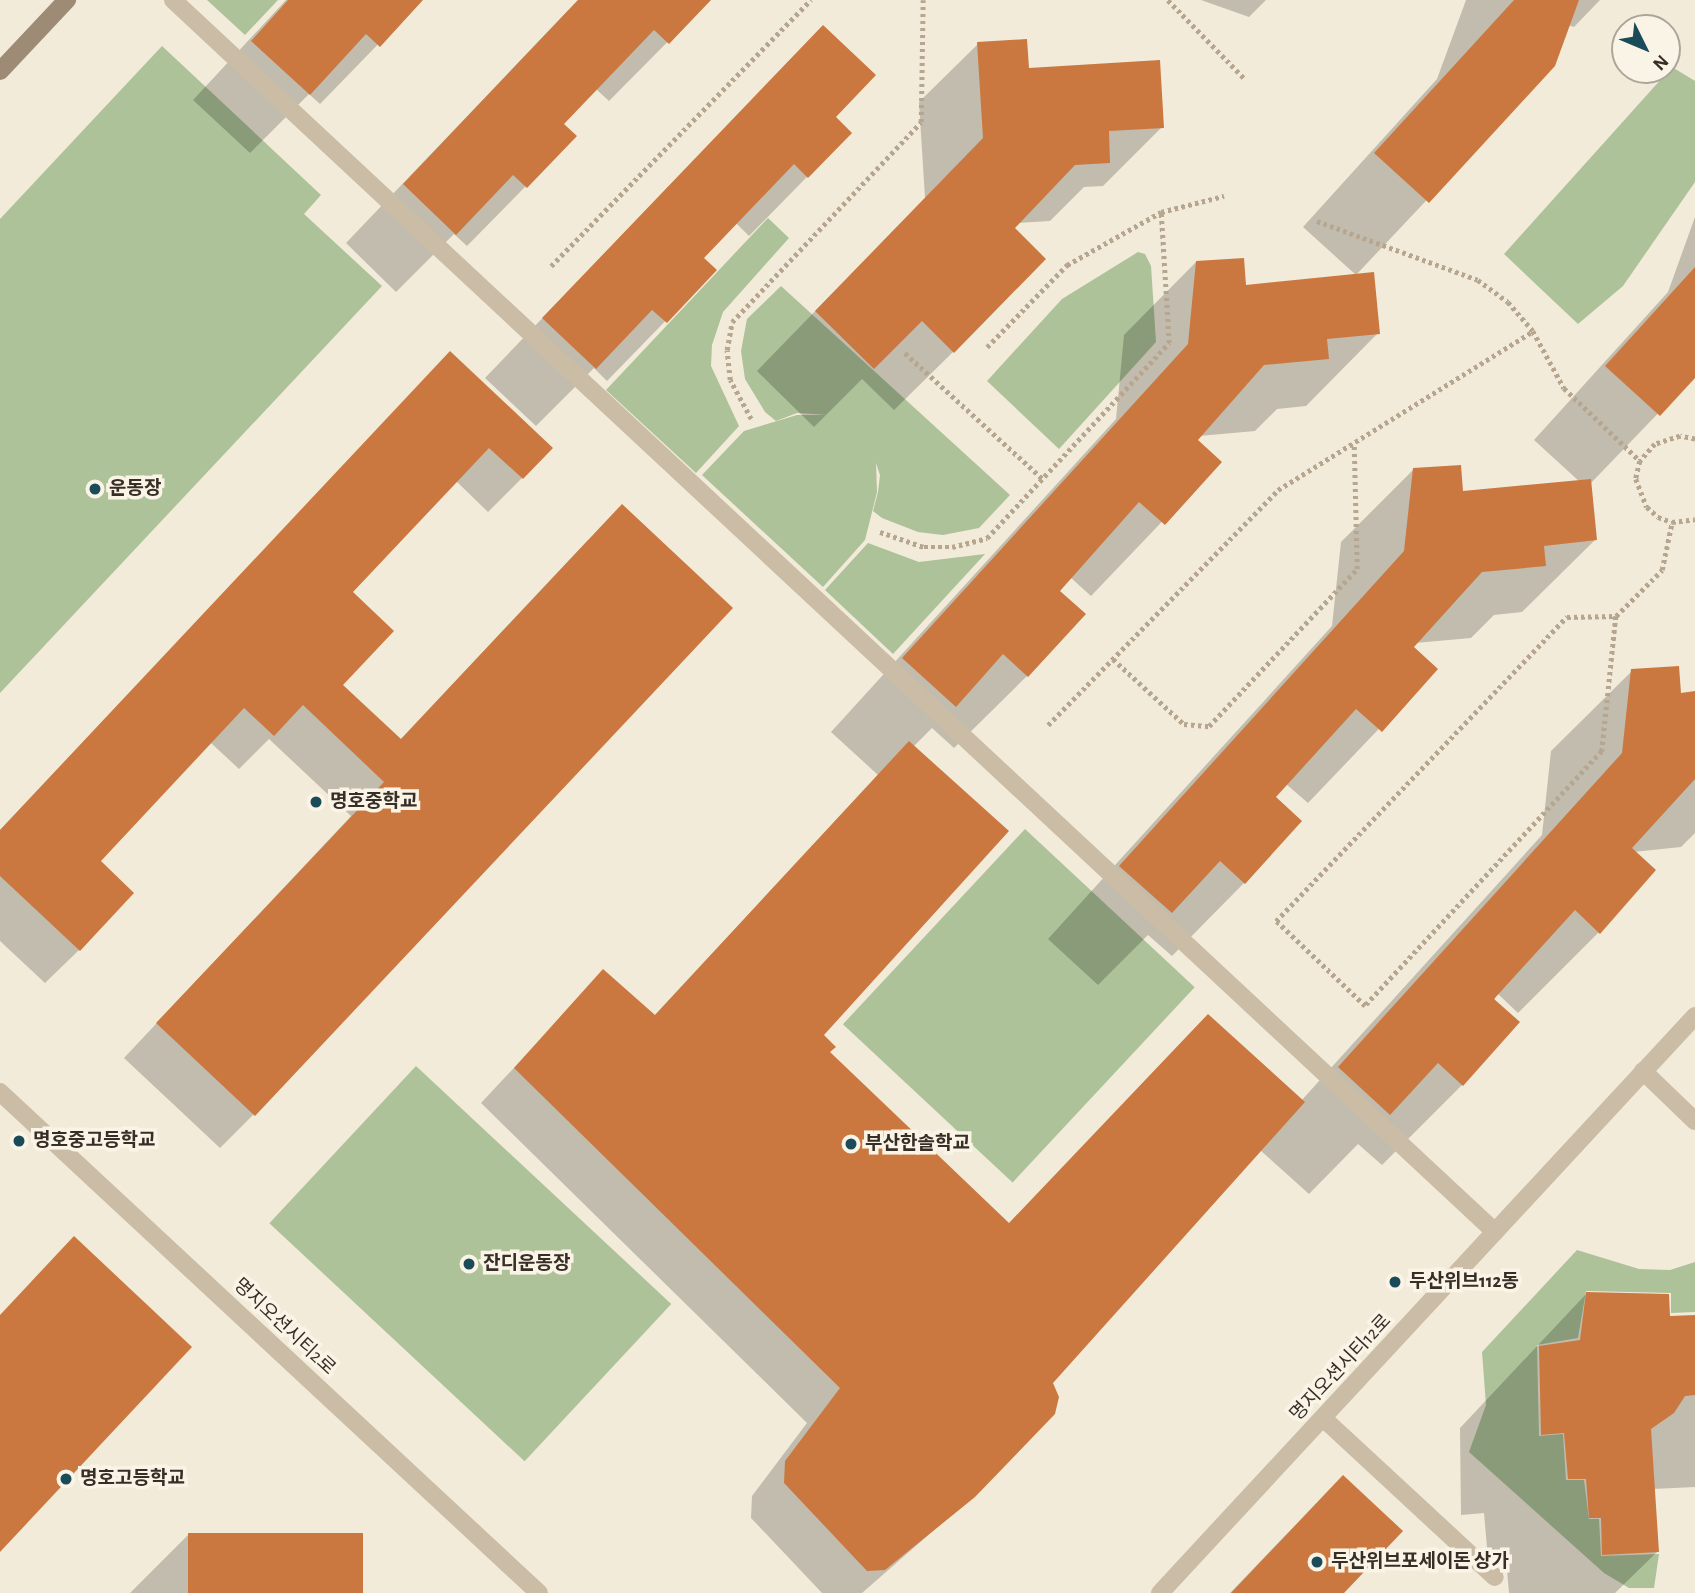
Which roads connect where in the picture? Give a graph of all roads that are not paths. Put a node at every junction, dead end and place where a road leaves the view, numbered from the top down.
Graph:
1 (67, 0) edge
2 (173, 0) edge
3 (0, 71) edge
4 (1695, 1016) edge
5 (1643, 1071) junction
6 (0, 1092) edge
7 (1695, 1121) edge
8 (1495, 1232) junction
9 (1323, 1418) junction
10 (1495, 1577) dead end
11 (539, 1593) edge
12 (1160, 1593) edge

1 - 3 main road
2 - 8 street
4 - 5 street, 명지오션시티12로
5 - 7 street
5 - 8 street, 명지오션시티12로
6 - 11 street, 명지오션시티2로
8 - 9 street, 명지오션시티12로
9 - 10 street
9 - 12 street, 명지오션시티12로

